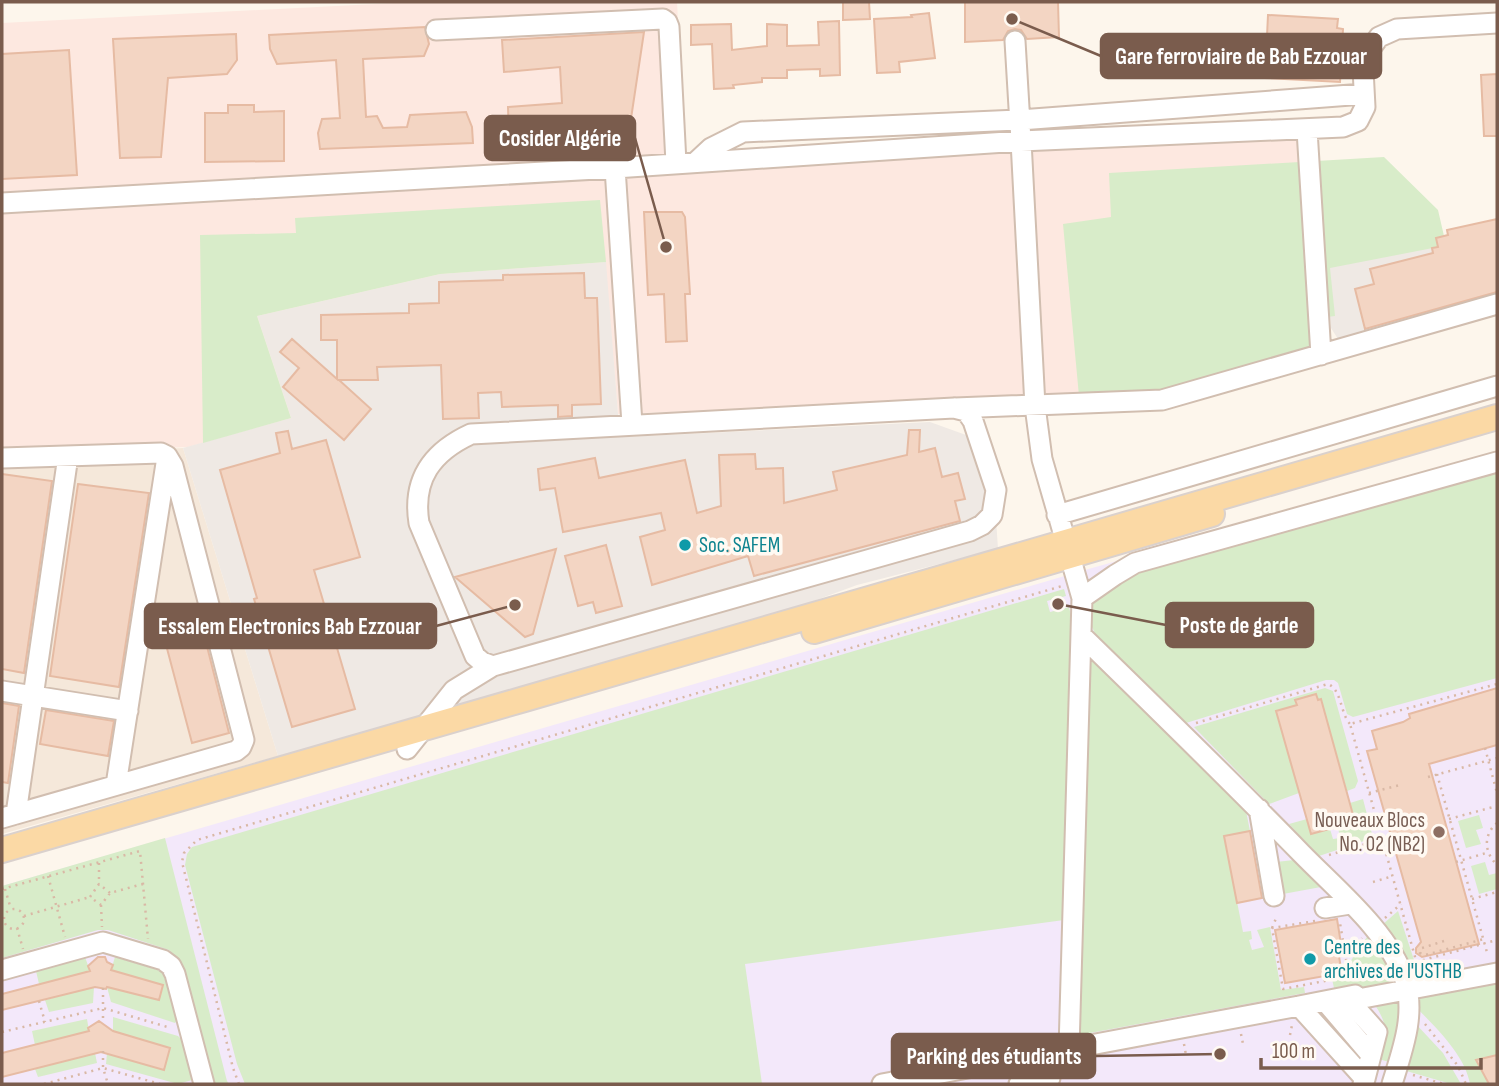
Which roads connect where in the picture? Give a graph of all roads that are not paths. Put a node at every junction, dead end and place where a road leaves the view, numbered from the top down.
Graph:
1 (1497, 23) edge
2 (436, 30) dead end
3 (1015, 41) dead end
4 (1364, 94) junction
5 (1020, 120) junction
6 (1307, 130) junction
7 (1021, 141) junction
8 (697, 161) junction
9 (676, 163) junction
10 (615, 168) junction
11 (2, 203) edge
12 (1497, 304) edge
13 (1321, 355) junction
14 (1497, 386) edge
15 (1035, 406) junction
16 (954, 408) junction
17 (1497, 416) edge
18 (632, 424) junction
19 (1497, 429) edge
20 (68, 456) junction
21 (167, 456) junction
22 (2, 458) edge
23 (1497, 462) edge
24 (1057, 515) junction
25 (1068, 548) junction
26 (1080, 590) junction
27 (1081, 635) junction
28 (493, 666) junction
29 (2, 691) edge
30 (33, 696) junction
31 (128, 710) junction
32 (414, 739) junction
33 (116, 785) junction
34 (1268, 814) junction
35 (9, 816) edge
36 (2, 850) edge
37 (1305, 857) junction
38 (1268, 859) junction
39 (2, 863) edge
40 (1275, 906) road end
41 (2, 970) edge
42 (1495, 973) edge
43 (1407, 989) junction
44 (1346, 997) junction
45 (1325, 1001) junction
46 (1298, 1006) junction
47 (1069, 1049) junction
48 (1371, 1055) junction
49 (1014, 1059) junction
50 (1394, 1077) edge
51 (1364, 1082) edge
52 (204, 1084) edge
53 (882, 1084) edge
54 (1023, 1084) edge

1 - 4 street
2 - 9 street
3 - 5 street
4 - 5 street
4 - 6 street
5 - 7 street
5 - 8 street
6 - 7 street
6 - 13 street
7 - 8 street
7 - 15 street
8 - 9 street
9 - 10 street
10 - 11 street
10 - 18 street
12 - 13 street
13 - 15 street
14 - 24 street
15 - 16 street
15 - 24 street
16 - 18 street
16 - 28 street
17 - 25 main road
18 - 28 street
19 - 25 main road
20 - 21 street
20 - 22 street
20 - 30 street
21 - 31 street
21 - 33 street
23 - 26 street
24 - 25 street
25 - 26 street
25 - 32 main road
26 - 27 street
27 - 34 street
27 - 47 street
28 - 32 street
29 - 30 street
30 - 31 street
30 - 35 street
31 - 33 street
32 - 36 main road
32 - 39 main road
33 - 35 street
34 - 37 street
34 - 38 street
37 - 38 street
37 - 43 street
38 - 40 street
41 - 52 street
42 - 43 street
43 - 44 street
43 - 50 street
44 - 45 street
44 - 48 street
45 - 46 street
45 - 48 street
46 - 47 street
46 - 51 street
47 - 49 street
48 - 51 street
49 - 53 street
49 - 54 street

